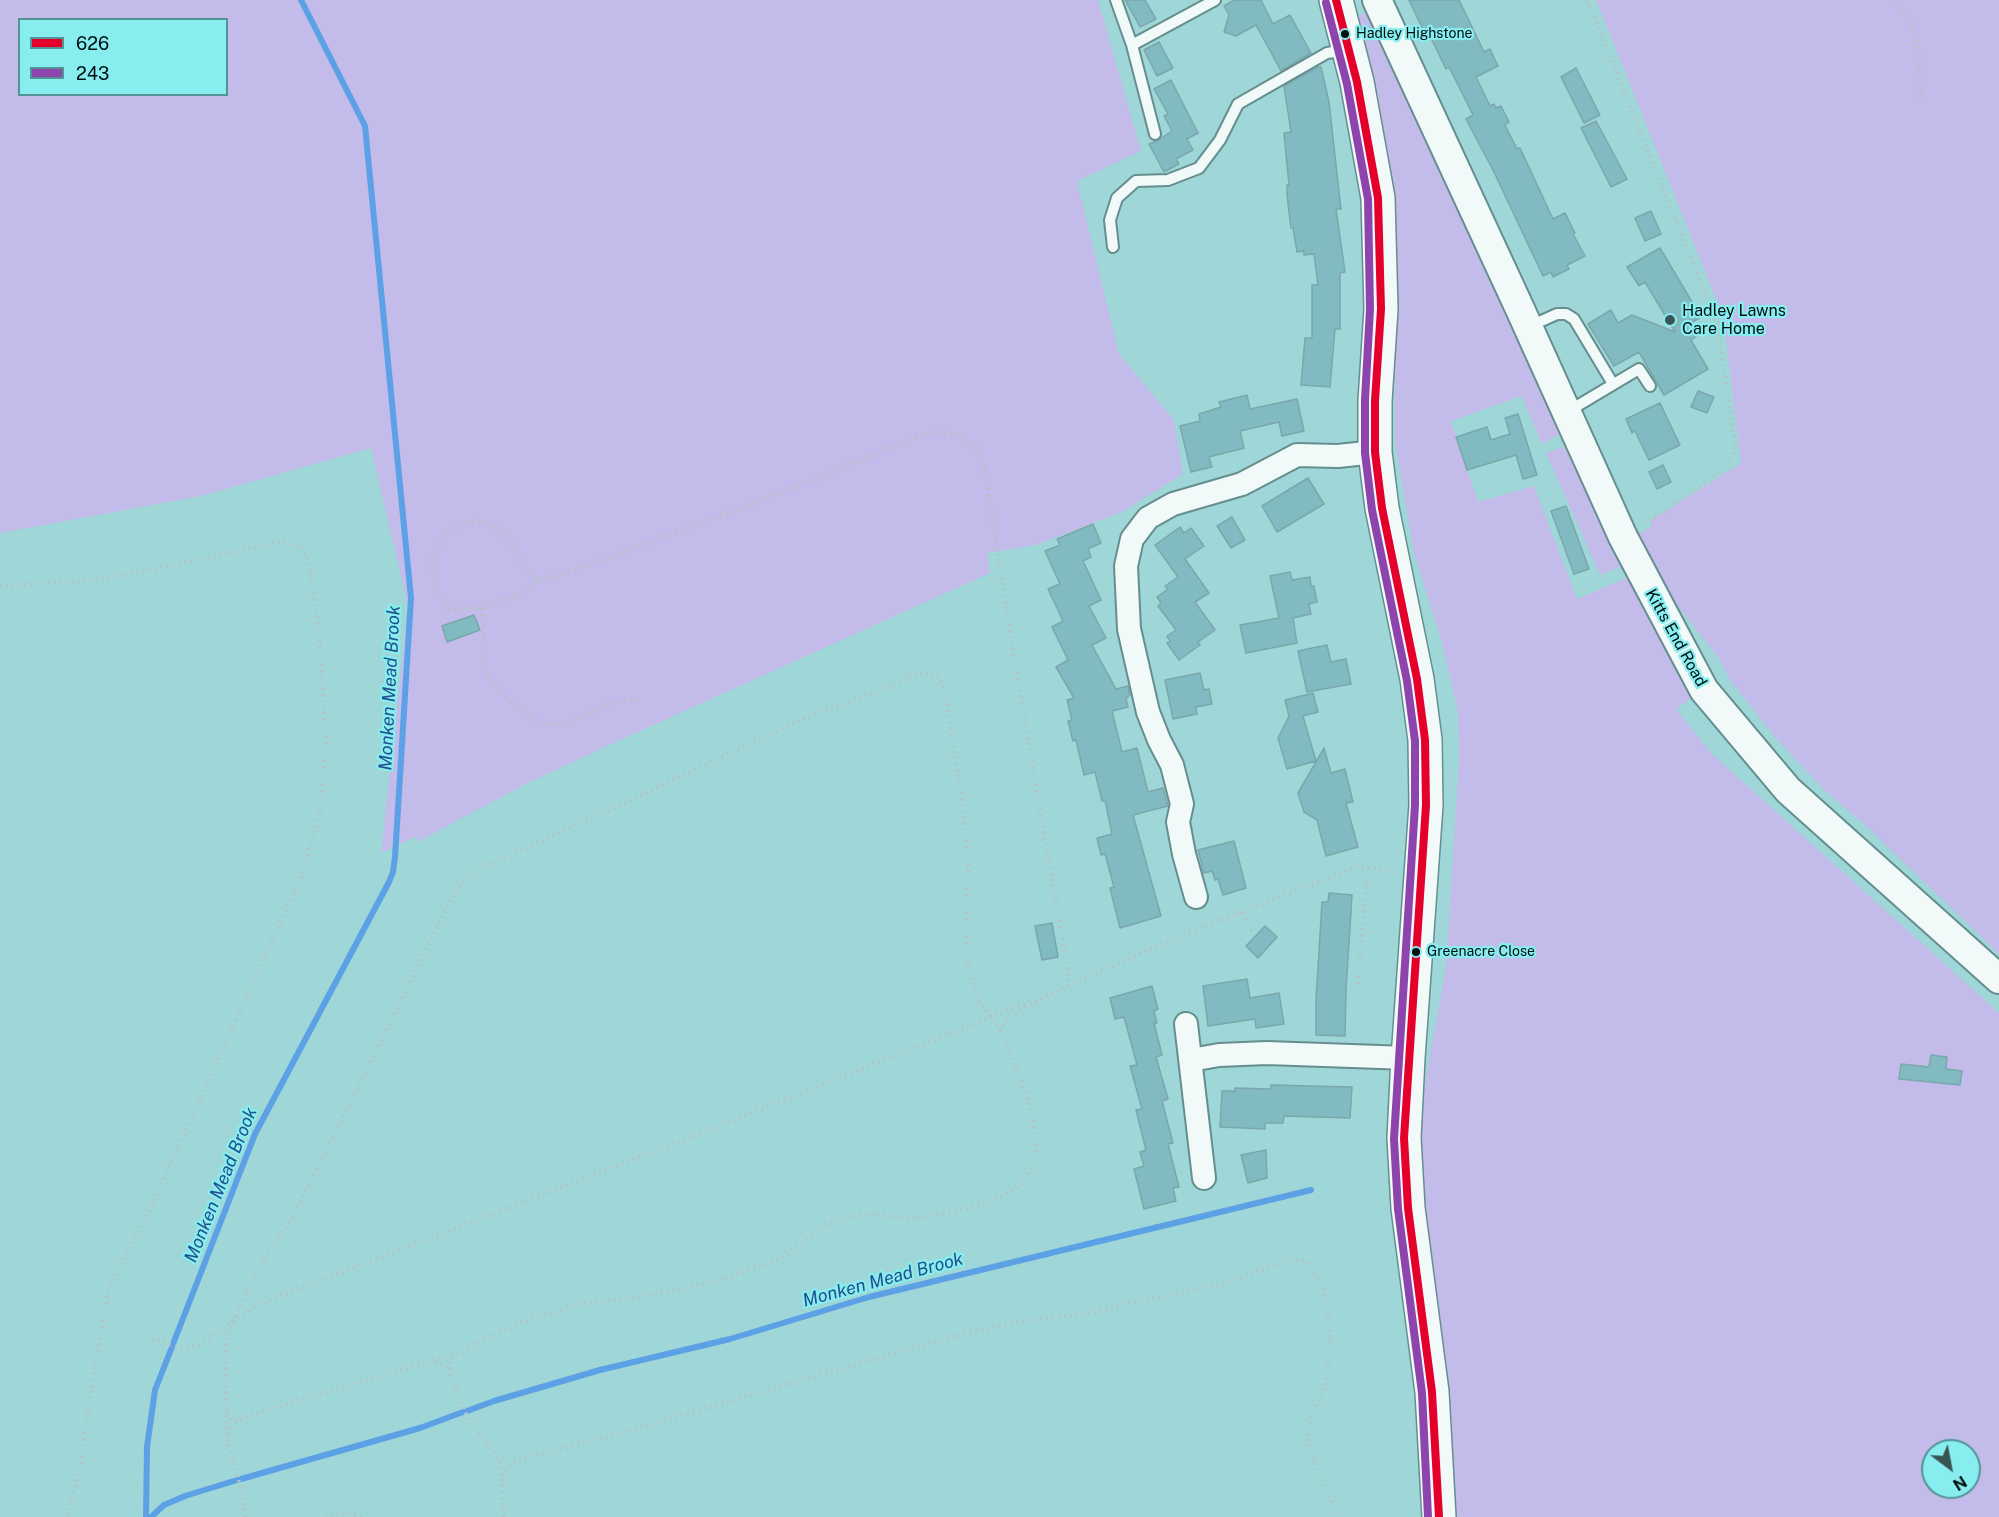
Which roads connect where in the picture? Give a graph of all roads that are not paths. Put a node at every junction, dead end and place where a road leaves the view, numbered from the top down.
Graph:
1 (1116, 0) edge
2 (1215, 0) edge
3 (1377, 1) edge
4 (1338, 6) edge
5 (1132, 45) junction
6 (1350, 49) junction
7 (1155, 134) dead end
8 (1113, 247) dead end
9 (1524, 318) junction
10 (1613, 384) junction
11 (1650, 386) dead end
12 (1567, 412) junction
13 (1375, 452) junction
14 (1196, 897) dead end
15 (1999, 979) edge
16 (1186, 1024) dead end
17 (1408, 1058) junction
18 (1191, 1060) junction
19 (1204, 1178) dead end
20 (1439, 1517) edge

1 - 5 lane
2 - 5 lane
3 - 4 street
3 - 9 street
4 - 6 main road
5 - 7 lane
6 - 8 lane
6 - 13 main road
9 - 10 lane
9 - 12 street, Kitts End Road
10 - 11 lane
10 - 12 lane
12 - 15 street, Kitts End Road
13 - 14 street
13 - 17 main road
16 - 18 street
17 - 18 street
17 - 20 main road
18 - 19 street

